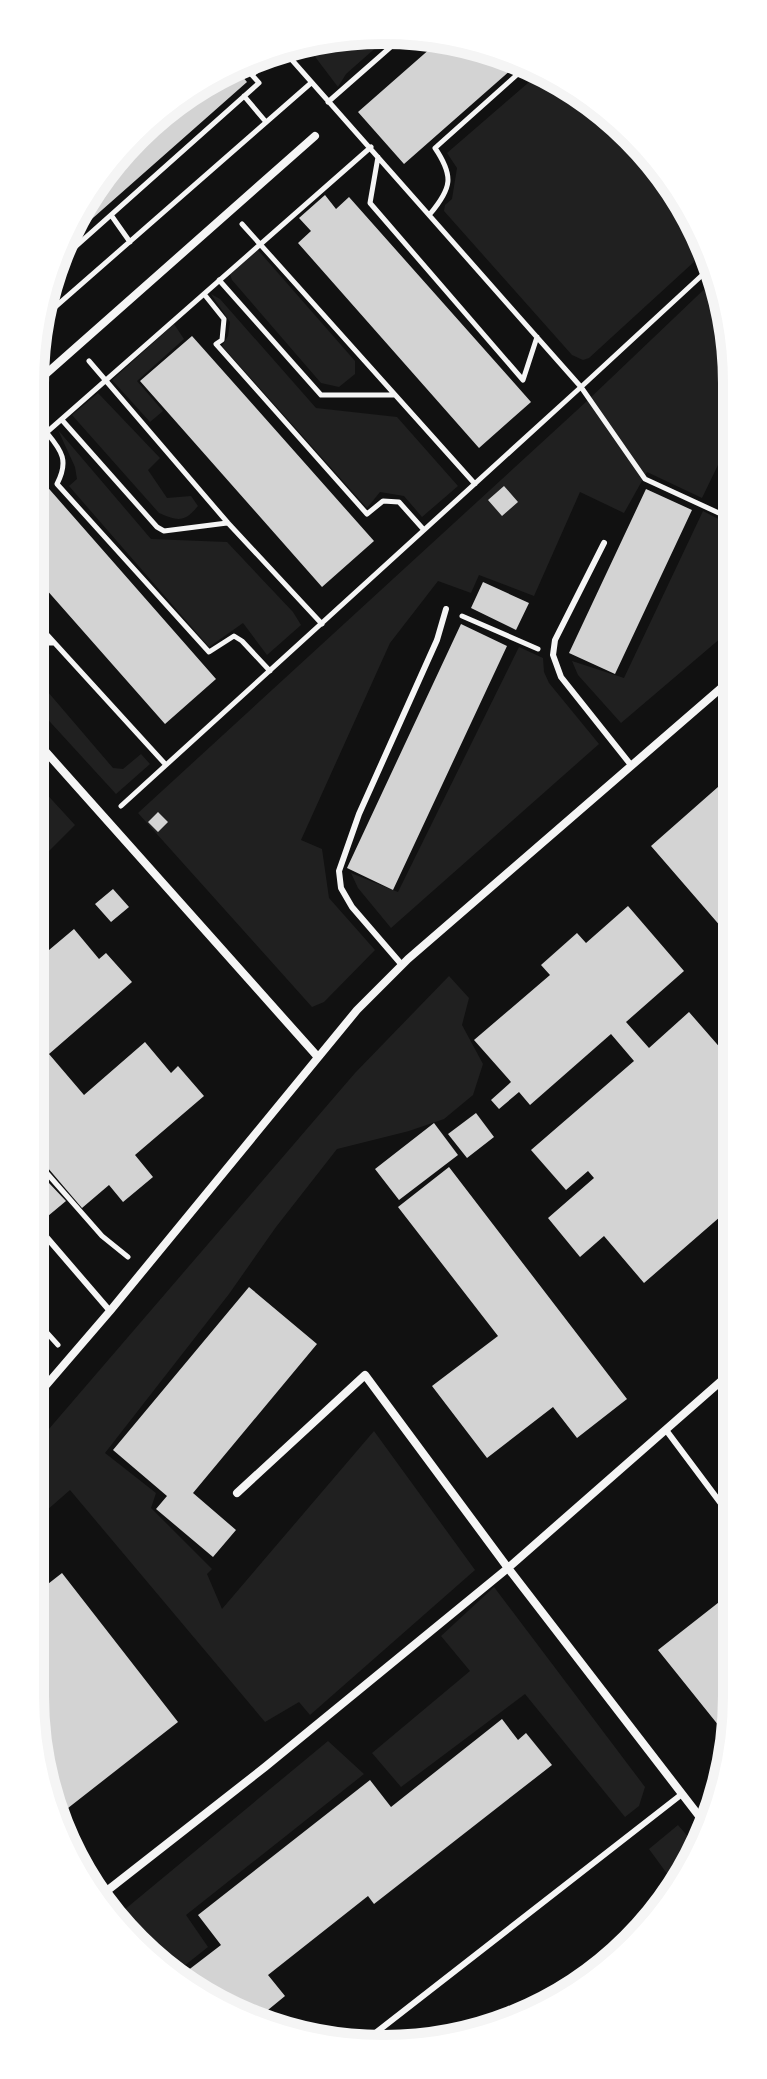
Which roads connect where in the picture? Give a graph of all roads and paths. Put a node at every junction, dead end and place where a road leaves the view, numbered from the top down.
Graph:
1 (394, 44) edge
2 (290, 58) edge
3 (261, 67) edge
4 (519, 73) edge
5 (311, 83) junction
6 (244, 96) junction
7 (328, 102) junction
8 (266, 122) junction
9 (315, 136) dead end
10 (371, 147) junction
11 (378, 157) junction
12 (230, 211) junction
13 (430, 214) junction
14 (111, 215) junction
15 (130, 242) junction
16 (260, 245) junction
17 (72, 250) edge
18 (705, 273) edge
19 (219, 280) junction
20 (204, 294) junction
21 (53, 309) edge
22 (537, 336) junction
23 (77, 347) junction
24 (44, 375) edge
25 (106, 381) junction
26 (581, 387) junction
27 (396, 395) junction
28 (62, 420) junction
29 (47, 433) junction
30 (44, 435) edge
31 (475, 484) junction
32 (723, 515) edge
33 (228, 523) junction
34 (424, 530) junction
35 (604, 543) dead end
36 (446, 609) joint
37 (322, 624) junction
38 (44, 631) edge
39 (44, 643) edge
40 (55, 643) junction
41 (553, 655) junction
42 (270, 671) junction
43 (723, 686) edge
44 (44, 750) edge
45 (166, 765) junction
46 (631, 765) junction
47 (107, 821) junction
48 (402, 965) junction
49 (317, 1056) junction
50 (44, 1170) edge
51 (44, 1234) edge
52 (144, 1269) junction
53 (110, 1311) junction
54 (44, 1329) edge
55 (70, 1357) junction
56 (723, 1380) edge
57 (44, 1388) edge
58 (666, 1430) junction
59 (237, 1493) dead end
60 (723, 1506) edge
61 (508, 1568) junction
62 (682, 1794) junction
63 (700, 1817) edge
64 (106, 1891) edge
65 (373, 2035) edge

1 - 7 path
2 - 5 path
3 - 6 path
4 - 13 path
5 - 7 path
5 - 8 path
6 - 8 path
6 - 14 path
7 - 10 path
8 - 15 path
9 - 12 street
10 - 11 path
10 - 16 path
11 - 13 path
11 - 22 path
12 - 16 path
12 - 23 street
13 - 22 path
14 - 15 path
14 - 17 path
15 - 21 path
16 - 19 path
16 - 27 path
18 - 26 path
19 - 20 path
19 - 27 path
20 - 25 path
20 - 34 path
22 - 26 path
23 - 24 street
23 - 25 path
25 - 28 path
25 - 33 path
26 - 31 path
26 - 32 path
27 - 31 path
28 - 29 path
28 - 33 path
29 - 30 path
29 - 42 path
31 - 34 path
33 - 37 path
34 - 37 path
35 - 41 lane
36 - 41 path
36 - 48 lane
37 - 42 path
38 - 40 path
39 - 40 path
40 - 45 path
41 - 46 lane
42 - 45 path
43 - 46 street
44 - 47 street
45 - 47 path
46 - 48 street
47 - 49 street
48 - 49 street
49 - 52 street
50 - 52 path
51 - 53 lane
52 - 53 street
53 - 55 street
54 - 55 path
55 - 57 street
56 - 58 street
58 - 60 lane
58 - 61 street
59 - 61 street
61 - 62 street
61 - 64 street
62 - 63 street
62 - 65 lane

